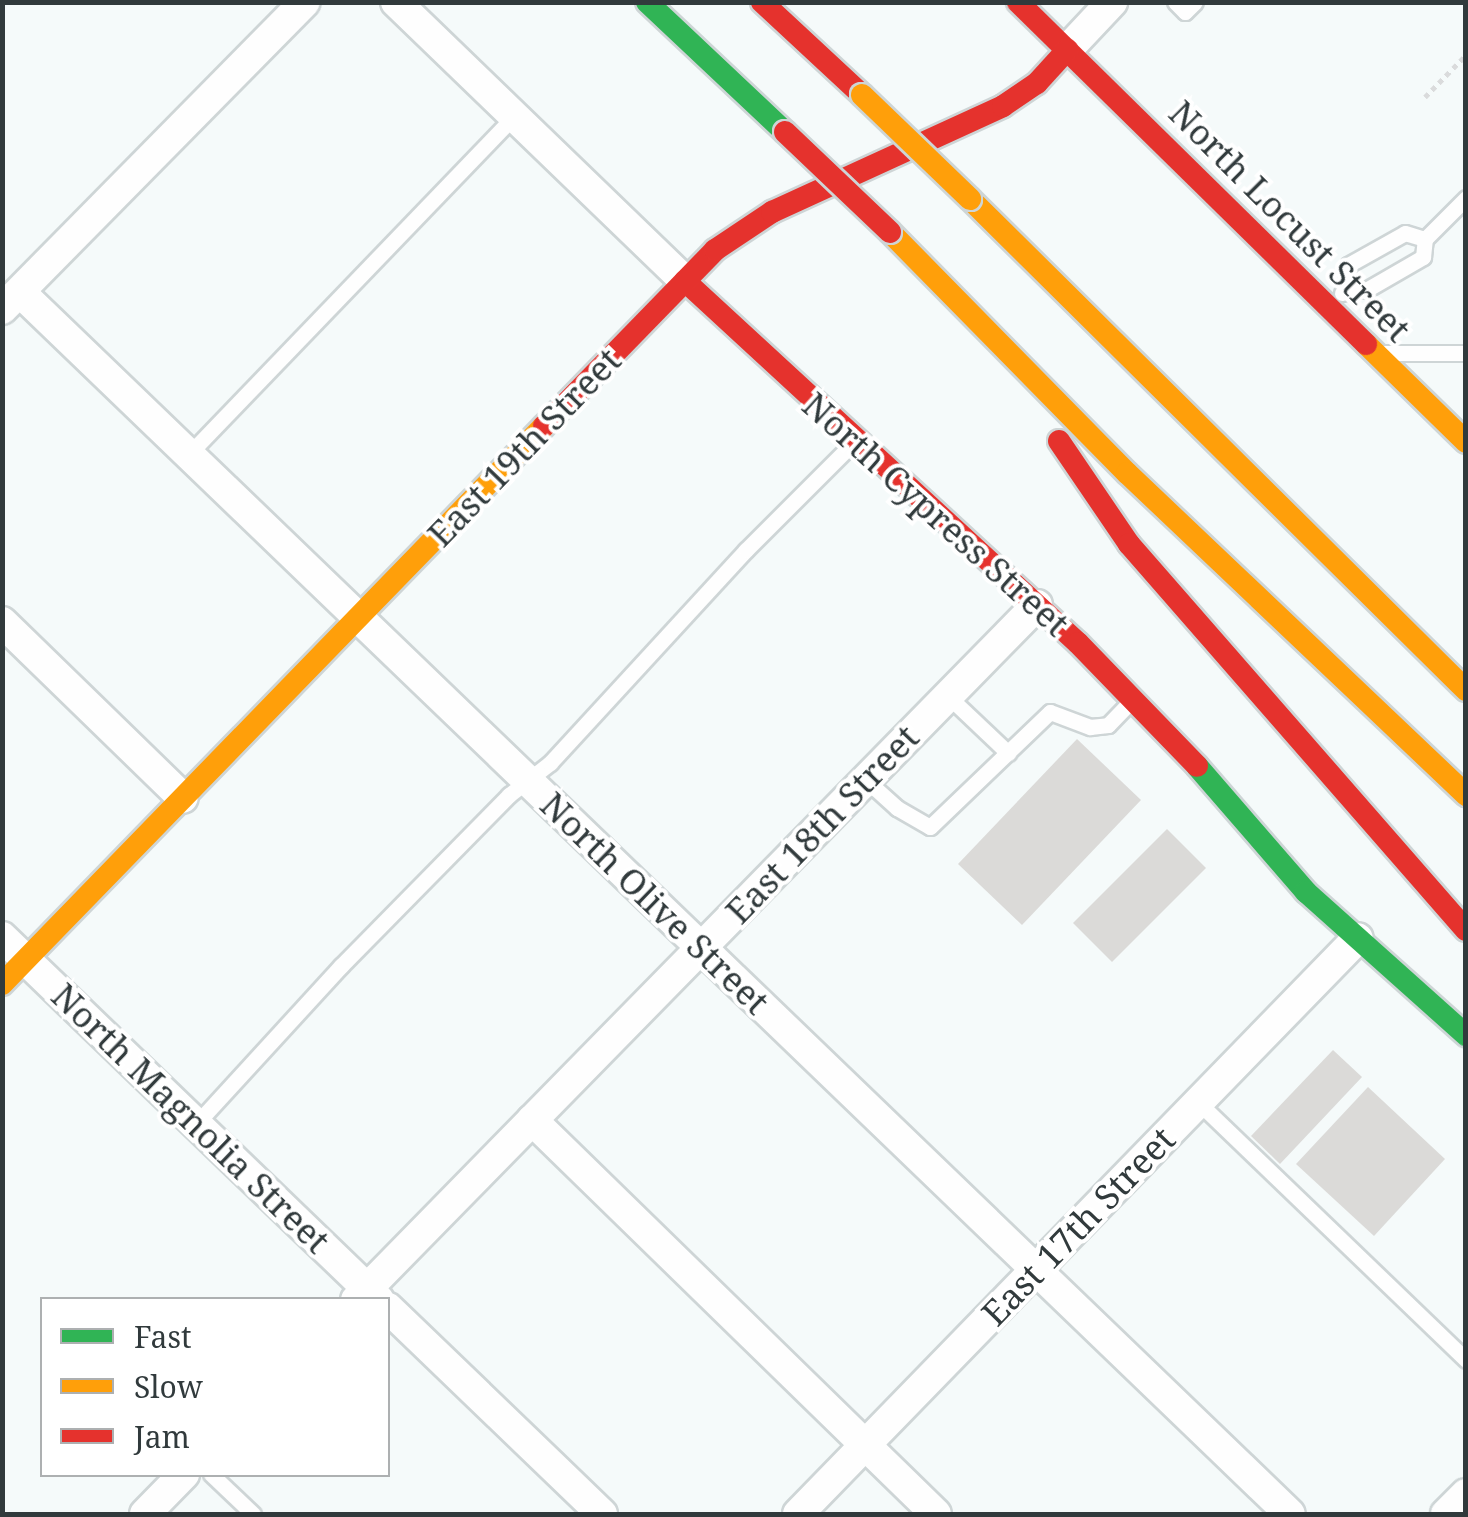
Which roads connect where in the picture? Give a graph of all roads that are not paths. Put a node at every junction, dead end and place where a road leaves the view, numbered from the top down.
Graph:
1 (305, 2) edge
2 (396, 2) edge
3 (646, 2) edge
4 (762, 2) edge
5 (1018, 2) edge
6 (1112, 2) edge
7 (1174, 2) edge
8 (1194, 2) edge
9 (1067, 50) junction
10 (514, 116) junction
11 (1466, 198) edge
12 (1425, 239) junction
13 (685, 281) junction
14 (1346, 288) junction
15 (11, 300) edge
16 (1326, 309) junction
17 (975, 316) junction
18 (1373, 353) junction
19 (1466, 353) edge
20 (855, 441) junction
21 (1466, 442) edge
22 (189, 454) junction
23 (1037, 606) junction
24 (359, 618) junction
25 (2, 622) edge
26 (1466, 690) edge
27 (948, 696) junction
28 (1134, 698) junction
29 (1008, 752) junction
30 (528, 780) junction
31 (866, 780) junction
32 (1466, 795) edge
33 (183, 798) junction
34 (1466, 930) edge
35 (2, 937) edge
36 (1358, 938) junction
37 (701, 948) junction
38 (26, 960) junction
39 (2, 984) edge
40 (1466, 1036) edge
41 (1198, 1102) junction
42 (532, 1120) junction
43 (196, 1124) junction
44 (1036, 1270) junction
45 (370, 1297) edge
46 (374, 1297) edge
47 (390, 1316) edge
48 (1466, 1360) edge
49 (865, 1446) junction
50 (181, 1477) edge
51 (215, 1477) edge
52 (1466, 1494) edge
53 (145, 1514) edge
54 (252, 1514) edge
55 (602, 1514) edge
56 (798, 1514) edge
57 (936, 1514) edge
58 (1290, 1514) edge
59 (1446, 1514) edge

1 - 15 street
2 - 10 street, North Cypress Street
3 - 17 main road, bridge
4 - 26 main road, bridge
5 - 9 main road, North Locust Street
6 - 9 street, East 19th Street
7 - 8 lane
9 - 13 main road, East 19th Street
9 - 16 main road, North Locust Street
10 - 13 street, North Cypress Street
10 - 22 lane
11 - 12 lane
12 - 14 lane
12 - 14 lane
13 - 20 main road, North Cypress Street
13 - 24 main road, East 19th Street
14 - 16 lane
15 - 22 street, North Olive Street
16 - 18 main road, North Locust Street
17 - 32 main road
17 - 34 main road
18 - 19 lane
18 - 21 main road, North Locust Street
20 - 23 main road, North Cypress Street
20 - 30 lane
22 - 24 street, North Olive Street
23 - 27 street, East 18th Street
23 - 28 main road, North Cypress Street
24 - 30 street, North Olive Street
24 - 33 main road, East 19th Street
25 - 33 street
27 - 29 lane
27 - 31 street, East 18th Street
28 - 29 lane
28 - 36 main road, North Cypress Street
29 - 31 lane
30 - 37 street, North Olive Street
30 - 43 lane
31 - 37 street, East 18th Street
33 - 38 main road, East 19th Street
35 - 38 street, North Magnolia Street
36 - 40 main road, North Cypress Street
36 - 41 street, East 17th Street
37 - 42 street, East 18th Street
37 - 44 street, North Olive Street
38 - 39 main road, East 19th Street
38 - 43 street, North Magnolia Street
41 - 44 street, East 17th Street
41 - 48 lane
42 - 46 street, East 18th Street
42 - 49 street
43 - 45 street, North Magnolia Street
44 - 49 street, East 17th Street
44 - 58 street, North Olive Street
47 - 55 street, North Magnolia Street
49 - 56 street, East 17th Street
49 - 57 street
50 - 53 street
51 - 54 lane
52 - 59 street

